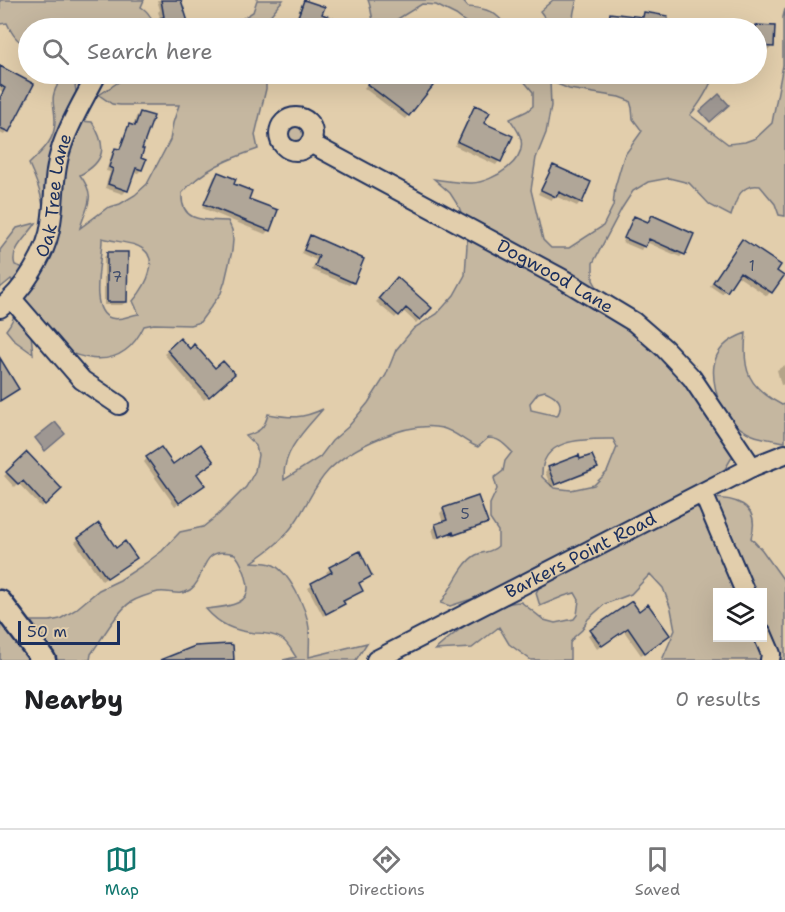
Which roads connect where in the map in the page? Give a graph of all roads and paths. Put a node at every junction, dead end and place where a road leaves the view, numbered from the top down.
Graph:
1 (92, 84) edge
2 (310, 143) dead end
3 (6, 304) edge
4 (119, 405) dead end
5 (785, 454) edge
6 (752, 467) junction
7 (703, 493) junction
8 (743, 588) edge
9 (0, 602) edge
10 (766, 642) edge
11 (44, 660) edge
12 (376, 660) edge
13 (770, 660) edge

1 - 3 street, Oak Tree Lane
2 - 6 street, Dogwood Lane
3 - 4 street
5 - 6 street, Barkers Point Road
6 - 7 street, Barkers Point Road
7 - 8 street
7 - 12 street, Barkers Point Road
9 - 11 main road
10 - 13 street

